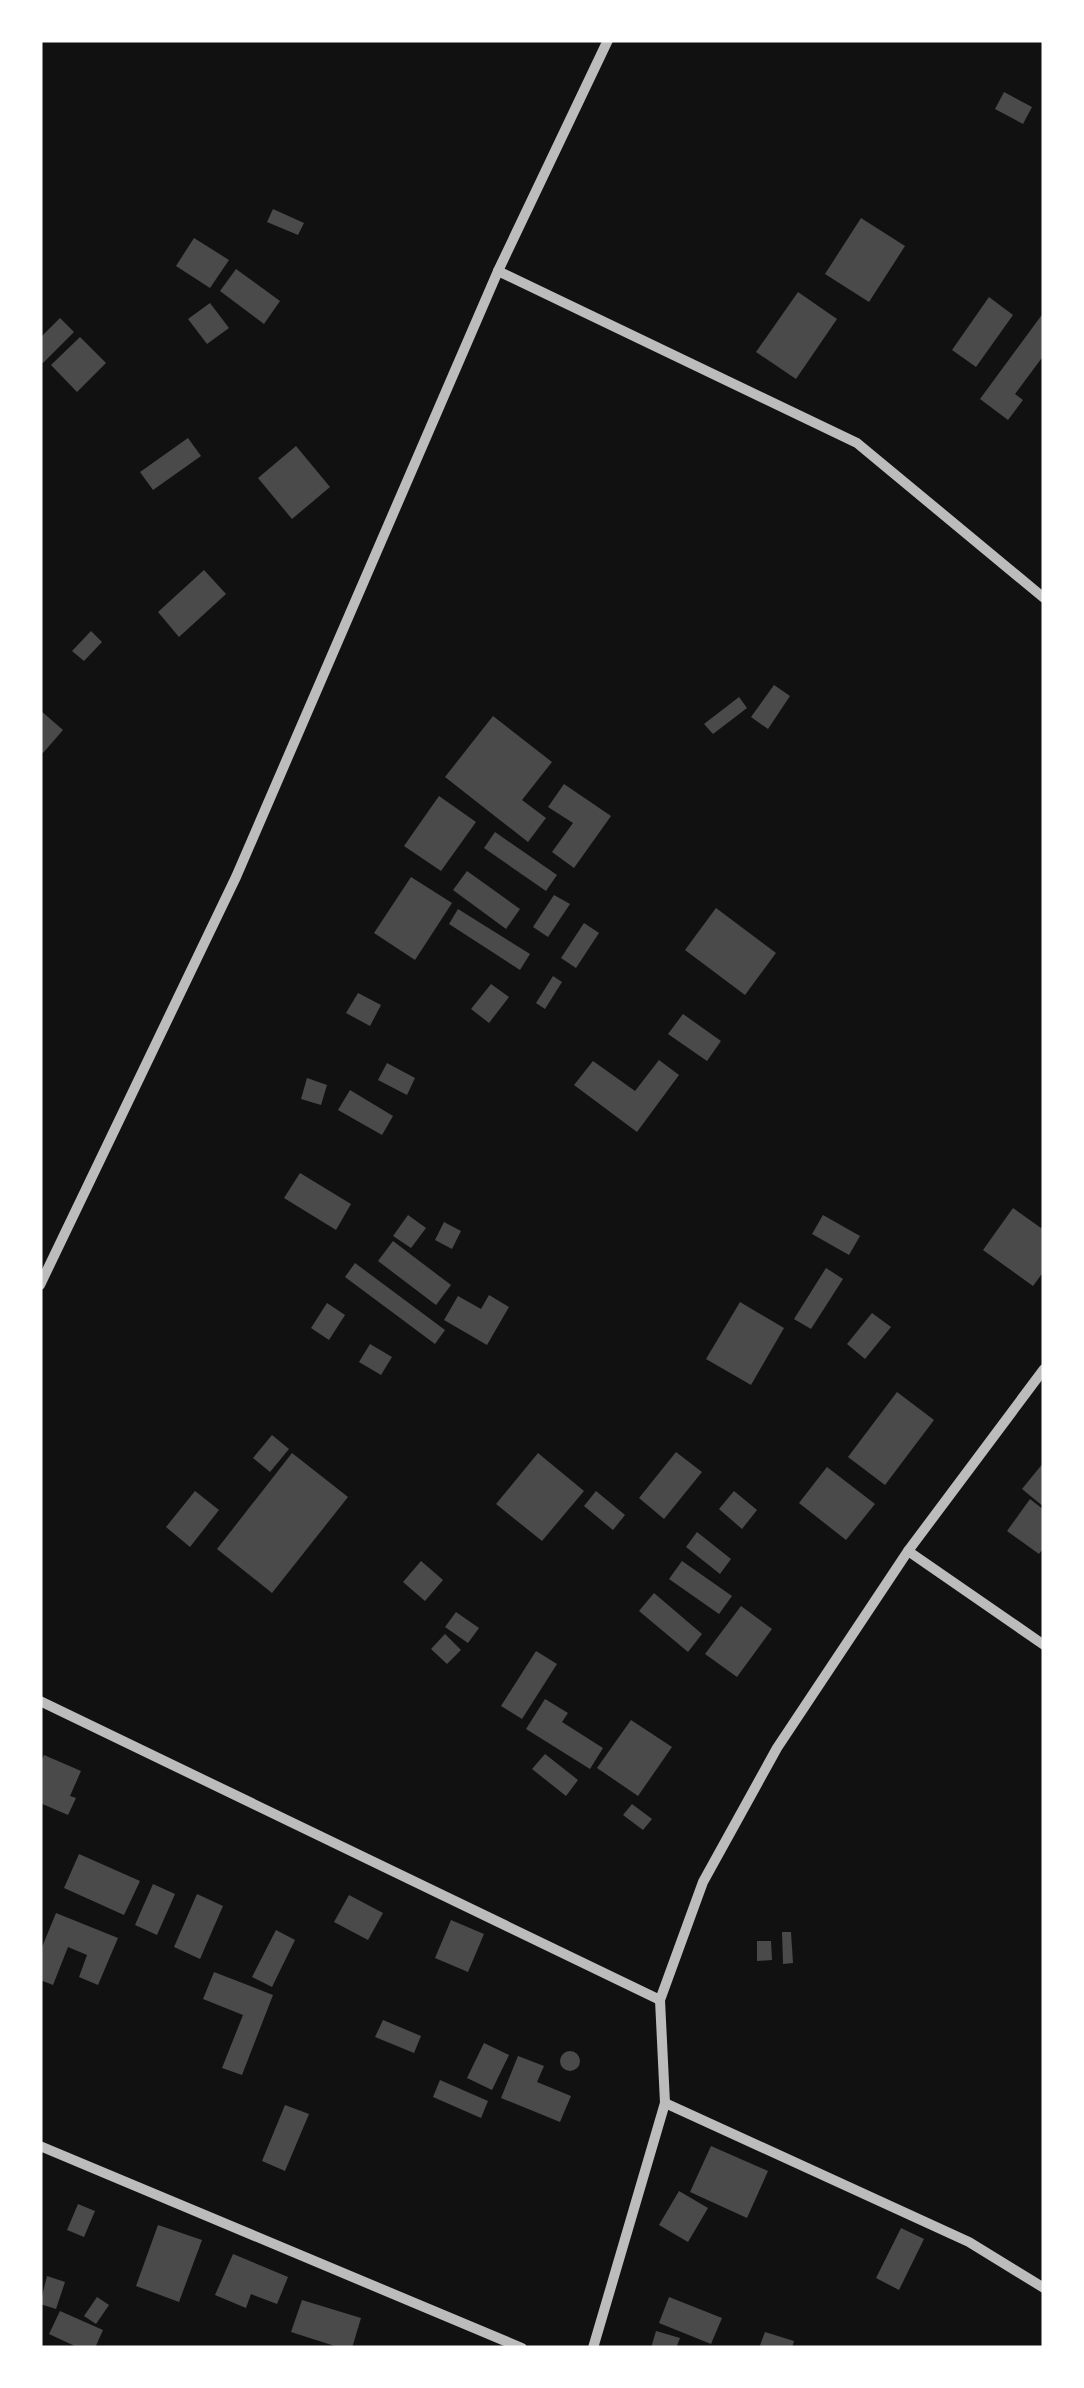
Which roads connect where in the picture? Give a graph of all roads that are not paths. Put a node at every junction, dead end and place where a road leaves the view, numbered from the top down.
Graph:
1 (608, 40) edge
2 (498, 271) junction
3 (1043, 596) edge
4 (40, 1285) edge
5 (1044, 1369) edge
6 (908, 1551) junction
7 (1044, 1645) edge
8 (40, 1701) edge
9 (660, 2000) junction
10 (665, 2103) junction
11 (40, 2146) edge
12 (1044, 2288) edge
13 (522, 2348) edge
14 (593, 2348) edge

1 - 2 street
2 - 3 street
2 - 4 street
5 - 6 street
6 - 7 street
6 - 9 street
8 - 9 street
9 - 10 street
10 - 12 street
10 - 14 street
11 - 13 street

